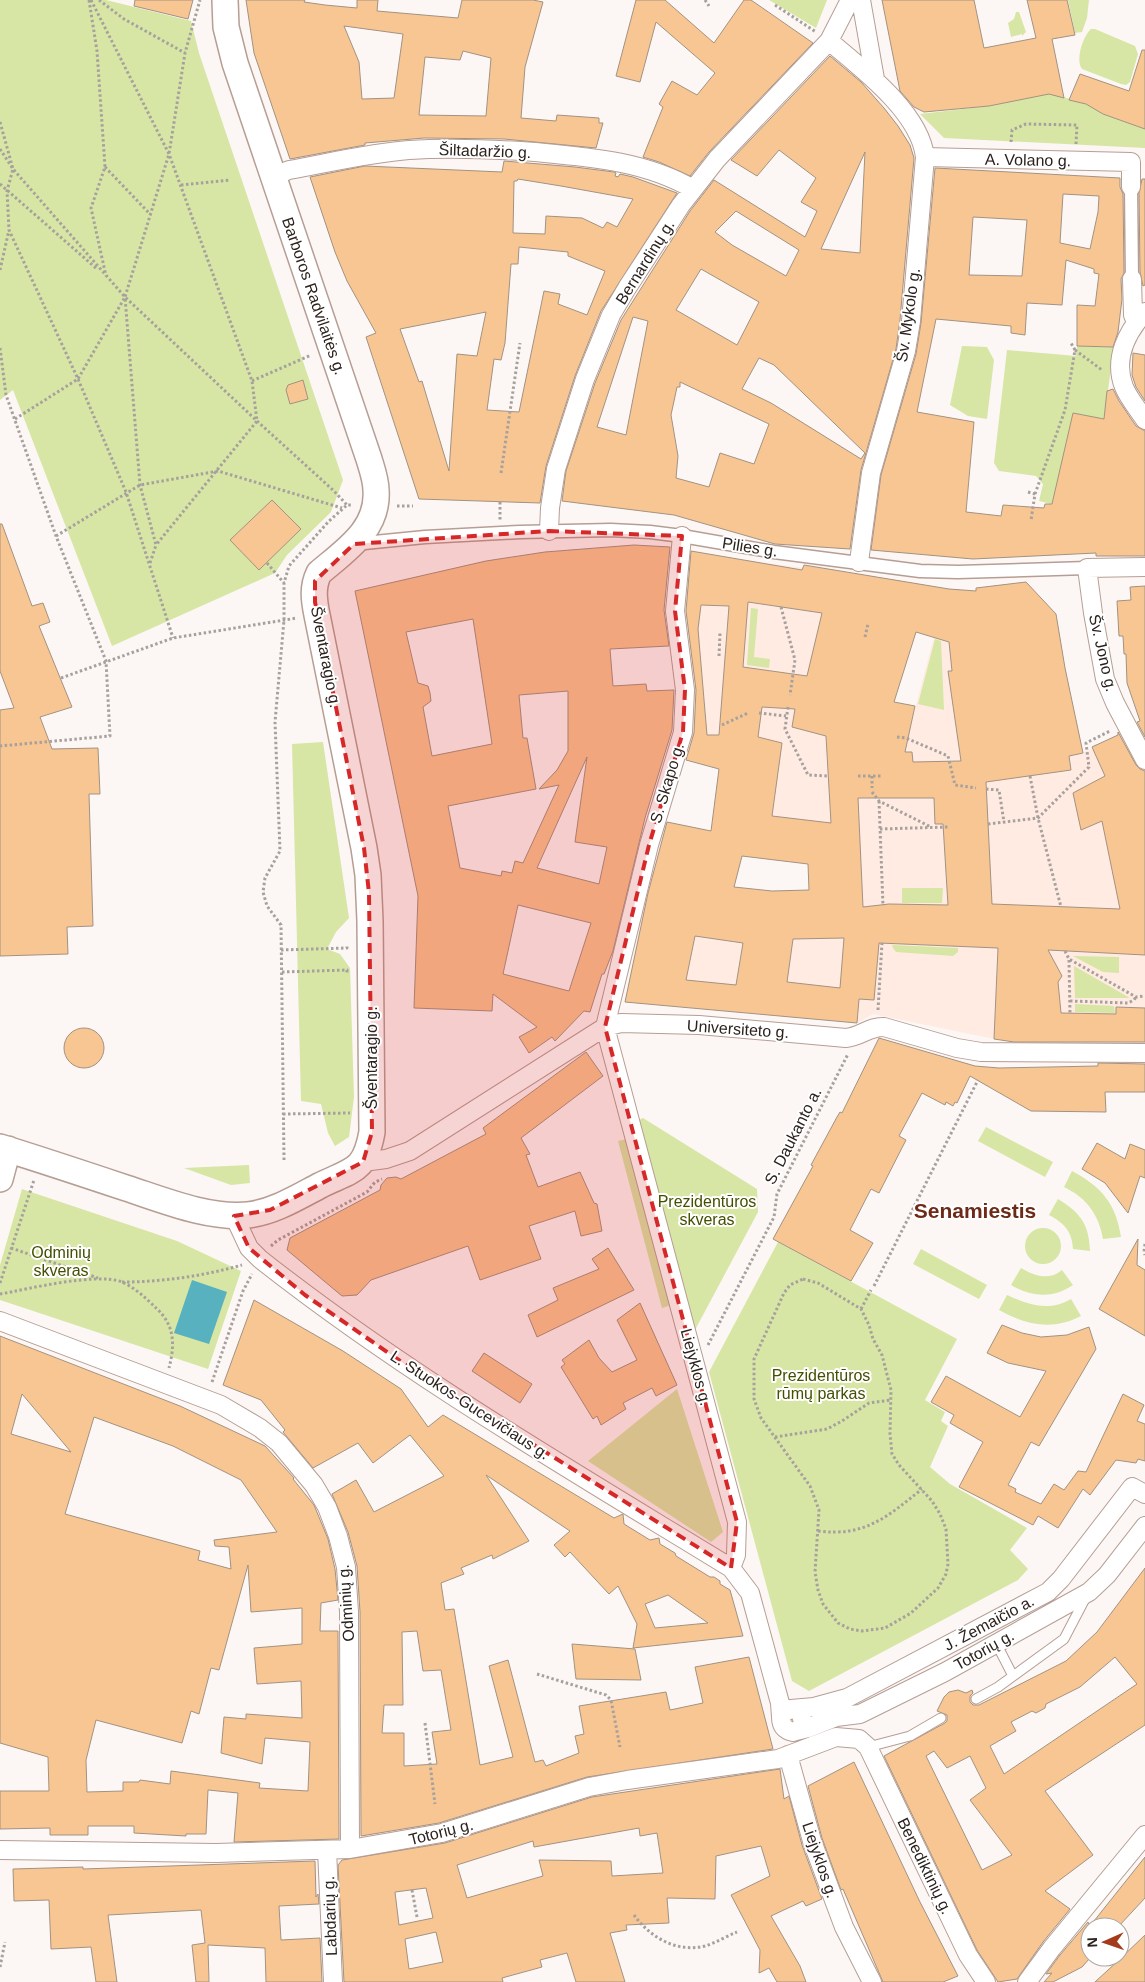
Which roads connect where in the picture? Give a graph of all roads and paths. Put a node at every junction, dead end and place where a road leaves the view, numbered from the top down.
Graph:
1 (90, 0) edge
2 (99, 0) edge
3 (200, 0) edge
4 (226, 0) edge
5 (705, 0) edge
6 (850, 0) edge
7 (861, 0) edge
8 (775, 5) dead end
9 (709, 6) dead end
10 (828, 41) junction
11 (184, 53) junction
12 (875, 79) junction
13 (0, 122) edge
14 (0, 149) edge
15 (169, 154) junction
16 (924, 157) junction
17 (1010, 160) junction
18 (1075, 160) junction
19 (105, 167) junction
20 (13, 169) junction
21 (274, 176) junction
22 (230, 180) dead end
23 (0, 184) edge
24 (181, 185) junction
25 (1132, 187) joint
26 (693, 189) junction
27 (7, 191) junction
28 (150, 214) junction
29 (9, 230) junction
30 (0, 270) edge
31 (106, 276) junction
32 (1132, 279) joint
33 (125, 296) junction
34 (1140, 317) edge
35 (520, 343) dead end
36 (1071, 343) dead end
37 (332, 347) junction
38 (0, 348) edge
39 (1075, 350) junction
40 (1103, 371) dead end
41 (78, 379) junction
42 (252, 381) junction
43 (15, 419) junction
44 (1145, 420) edge
45 (257, 421) junction
46 (218, 471) junction
47 (501, 472) dead end
48 (140, 485) junction
49 (126, 492) junction
50 (1028, 492) dead end
51 (1035, 494) junction
52 (347, 505) dead end
53 (343, 508) dead end
54 (1031, 520) dead end
55 (549, 531) junction
56 (56, 536) junction
57 (682, 536) junction
58 (354, 544) junction
59 (156, 545) junction
60 (858, 562) junction
61 (150, 563) junction
62 (267, 563) dead end
63 (1145, 567) edge
64 (1087, 568) junction
65 (320, 573) joint
66 (284, 583) dead end
67 (781, 607) dead end
68 (297, 618) dead end
69 (284, 620) junction
70 (868, 624) dead end
71 (720, 633) dead end
72 (866, 636) dead end
73 (173, 638) junction
74 (719, 656) dead end
75 (106, 661) junction
76 (61, 678) dead end
77 (790, 695) dead end
78 (788, 707) dead end
79 (748, 713) dead end
80 (759, 713) dead end
81 (786, 716) junction
82 (1126, 724) junction
83 (722, 725) dead end
84 (897, 738) dead end
85 (0, 746) edge
86 (1145, 760) edge
87 (829, 776) dead end
88 (858, 776) dead end
89 (872, 776) junction
90 (882, 776) dead end
91 (1030, 776) dead end
92 (976, 788) dead end
93 (986, 789) dead end
94 (879, 801) junction
95 (1038, 818) junction
96 (1004, 822) junction
97 (988, 824) dead end
98 (931, 827) junction
99 (948, 827) dead end
100 (880, 828) junction
101 (883, 906) dead end
102 (1061, 907) dead end
103 (347, 940) dead end
104 (882, 943) dead end
105 (281, 950) junction
106 (1065, 951) dead end
107 (1069, 959) junction
108 (282, 972) junction
109 (348, 977) dead end
110 (1144, 996) edge
111 (1136, 997) junction
112 (1070, 1002) junction
113 (1070, 1014) dead end
114 (605, 1027) junction
115 (870, 1029) junction
116 (1145, 1053) edge
117 (978, 1080) dead end
118 (359, 1113) dead end
119 (283, 1114) junction
120 (4, 1148) edge
121 (41, 1160) junction
122 (284, 1160) dead end
123 (363, 1162) junction
124 (0, 1179) edge
125 (234, 1216) junction
126 (1145, 1244) edge
127 (11, 1248) junction
128 (1145, 1255) edge
129 (260, 1259) junction
130 (101, 1280) junction
131 (122, 1282) junction
132 (0, 1283) edge
133 (874, 1286) dead end
134 (871, 1290) dead end
135 (0, 1294) edge
136 (861, 1308) junction
137 (0, 1321) edge
138 (696, 1368) junction
139 (164, 1382) junction
140 (891, 1400) junction
141 (775, 1438) junction
142 (922, 1488) junction
143 (1145, 1494) edge
144 (1145, 1526) edge
145 (818, 1531) junction
146 (731, 1568) junction
147 (1048, 1592) junction
148 (1089, 1592) junction
149 (1061, 1608) junction
150 (988, 1624) junction
151 (996, 1643) junction
152 (537, 1674) dead end
153 (1013, 1676) junction
154 (976, 1699) dead end
155 (789, 1717) junction
156 (941, 1718) dead end
157 (425, 1722) dead end
158 (620, 1747) dead end
159 (868, 1747) junction
160 (788, 1755) junction
161 (436, 1804) dead end
162 (1145, 1835) edge
163 (350, 1849) junction
164 (0, 1850) edge
165 (327, 1850) junction
166 (412, 1890) dead end
167 (634, 1915) dead end
168 (417, 1917) dead end
169 (737, 1932) dead end
170 (4, 1942) dead end
171 (0, 1967) edge
172 (333, 1982) edge
173 (872, 1982) edge
174 (986, 1982) edge
175 (1028, 1982) edge

1 - 15 path
1 - 19 path
2 - 11 path
3 - 11 path
4 - 21 main road, Barboros Radvilaitės g.
5 - 9 path
6 - 10 street
7 - 12 street, Šv. Mykolo g.
8 - 10 path
10 - 12 street, Šv. Mykolo g.
10 - 26 street, Bernardinų g.
11 - 15 path
12 - 16 street, Šv. Mykolo g.
13 - 20 path
14 - 20 path
15 - 24 path
15 - 28 path
16 - 17 street, A. Volano g.
16 - 60 street, Šv. Mykolo g.
17 - 18 street, A. Volano g.
17 - 18 path
18 - 25 street, A. Volano g.
19 - 28 path
19 - 31 path
20 - 27 path
20 - 31 path
21 - 26 street, Šiltadaržio g.
21 - 37 main road, Barboros Radvilaitės g.
22 - 24 path
23 - 27 path
24 - 42 path
25 - 32 street
26 - 55 street, Bernardinų g.
27 - 29 path
27 - 31 path
28 - 33 path
29 - 30 path
29 - 41 path
31 - 33 path
32 - 34 street
33 - 41 path
33 - 45 path
33 - 48 path
34 - 44 street
35 - 47 path
36 - 39 path
37 - 42 path
37 - 58 main road, Barboros Radvilaitės g.
38 - 43 path
39 - 40 path
39 - 51 path
41 - 43 path
41 - 49 path
42 - 45 path
43 - 56 path
45 - 46 path
45 - 52 path
46 - 48 path
46 - 53 path
46 - 59 path
48 - 49 path
48 - 59 path
49 - 56 path
49 - 61 path
50 - 51 path
51 - 54 path
55 - 57 street, Pilies g.
55 - 58 street, Pilies g.
56 - 75 path
57 - 60 street, Pilies g.
57 - 114 street, S. Skapo g.
58 - 65 main road, Barboros Radvilaitės g.
59 - 61 path
60 - 64 street, Pilies g.
61 - 73 path
62 - 66 path
63 - 64 street, Pilies g.
64 - 82 street, Šv. Jono g.
65 - 123 main road, Šventaragio g.
67 - 77 path
68 - 69 path
69 - 73 path
69 - 105 path
70 - 72 path
71 - 74 path
73 - 75 path
75 - 76 path
75 - 85 path
78 - 81 path
79 - 83 path
80 - 81 path
81 - 87 path
82 - 86 street, Šv. Jono g.
82 - 95 path
84 - 92 path
88 - 89 path
89 - 90 path
89 - 94 path
91 - 95 path
93 - 96 path
94 - 98 path
94 - 100 path
95 - 96 path
95 - 102 path
96 - 97 path
98 - 99 path
98 - 100 path
100 - 101 path
103 - 105 path
104 - 115 path
105 - 108 path
106 - 107 path
107 - 111 path
107 - 112 path
108 - 109 path
108 - 119 path
110 - 111 path
111 - 112 path
112 - 113 path
114 - 115 street, Universiteto g.
114 - 123 street, Universiteto g.
114 - 138 street, Liejyklos g.
115 - 116 street, Universiteto g.
115 - 138 path, S. Daukanto a.
117 - 133 path
118 - 119 path
119 - 122 path
120 - 121 main road
120 - 124 main road
121 - 125 main road
121 - 127 path
123 - 125 main road
125 - 129 street, L. Stuokos-Gucevičiaus g.
126 - 128 path
127 - 130 path
127 - 132 path
129 - 131 path
129 - 146 street, L. Stuokos-Gucevičiaus g.
130 - 131 path
130 - 135 path
131 - 139 path
134 - 136 path
136 - 140 path
136 - 141 path
137 - 139 street, Odminių g.
138 - 146 street, Liejyklos g.
139 - 163 street, Odminių g.
140 - 141 path
140 - 142 path
141 - 145 path
142 - 145 path
142 - 145 path
143 - 147 street, J. Žemaičio a.
144 - 148 street, Totorių g.
146 - 155 street, Liejyklos g.
147 - 149 street
147 - 150 street, J. Žemaičio a.
148 - 149 street, Totorių g.
148 - 153 lane
149 - 151 street, Totorių g.
150 - 151 street
150 - 155 street, J. Žemaičio a.
151 - 153 lane
151 - 155 street, Totorių g.
152 - 158 path
153 - 154 lane
155 - 160 street, Liejyklos g.
156 - 159 lane
157 - 161 path
159 - 160 street, Totorių g.
159 - 174 street, Benediktinių g.
160 - 163 street, Totorių g.
160 - 173 street, Liejyklos g.
162 - 175 street
163 - 165 street, Totorių g.
164 - 165 street, Totorių g.
165 - 172 street, Labdarių g.
166 - 168 path
167 - 169 path
170 - 171 path

